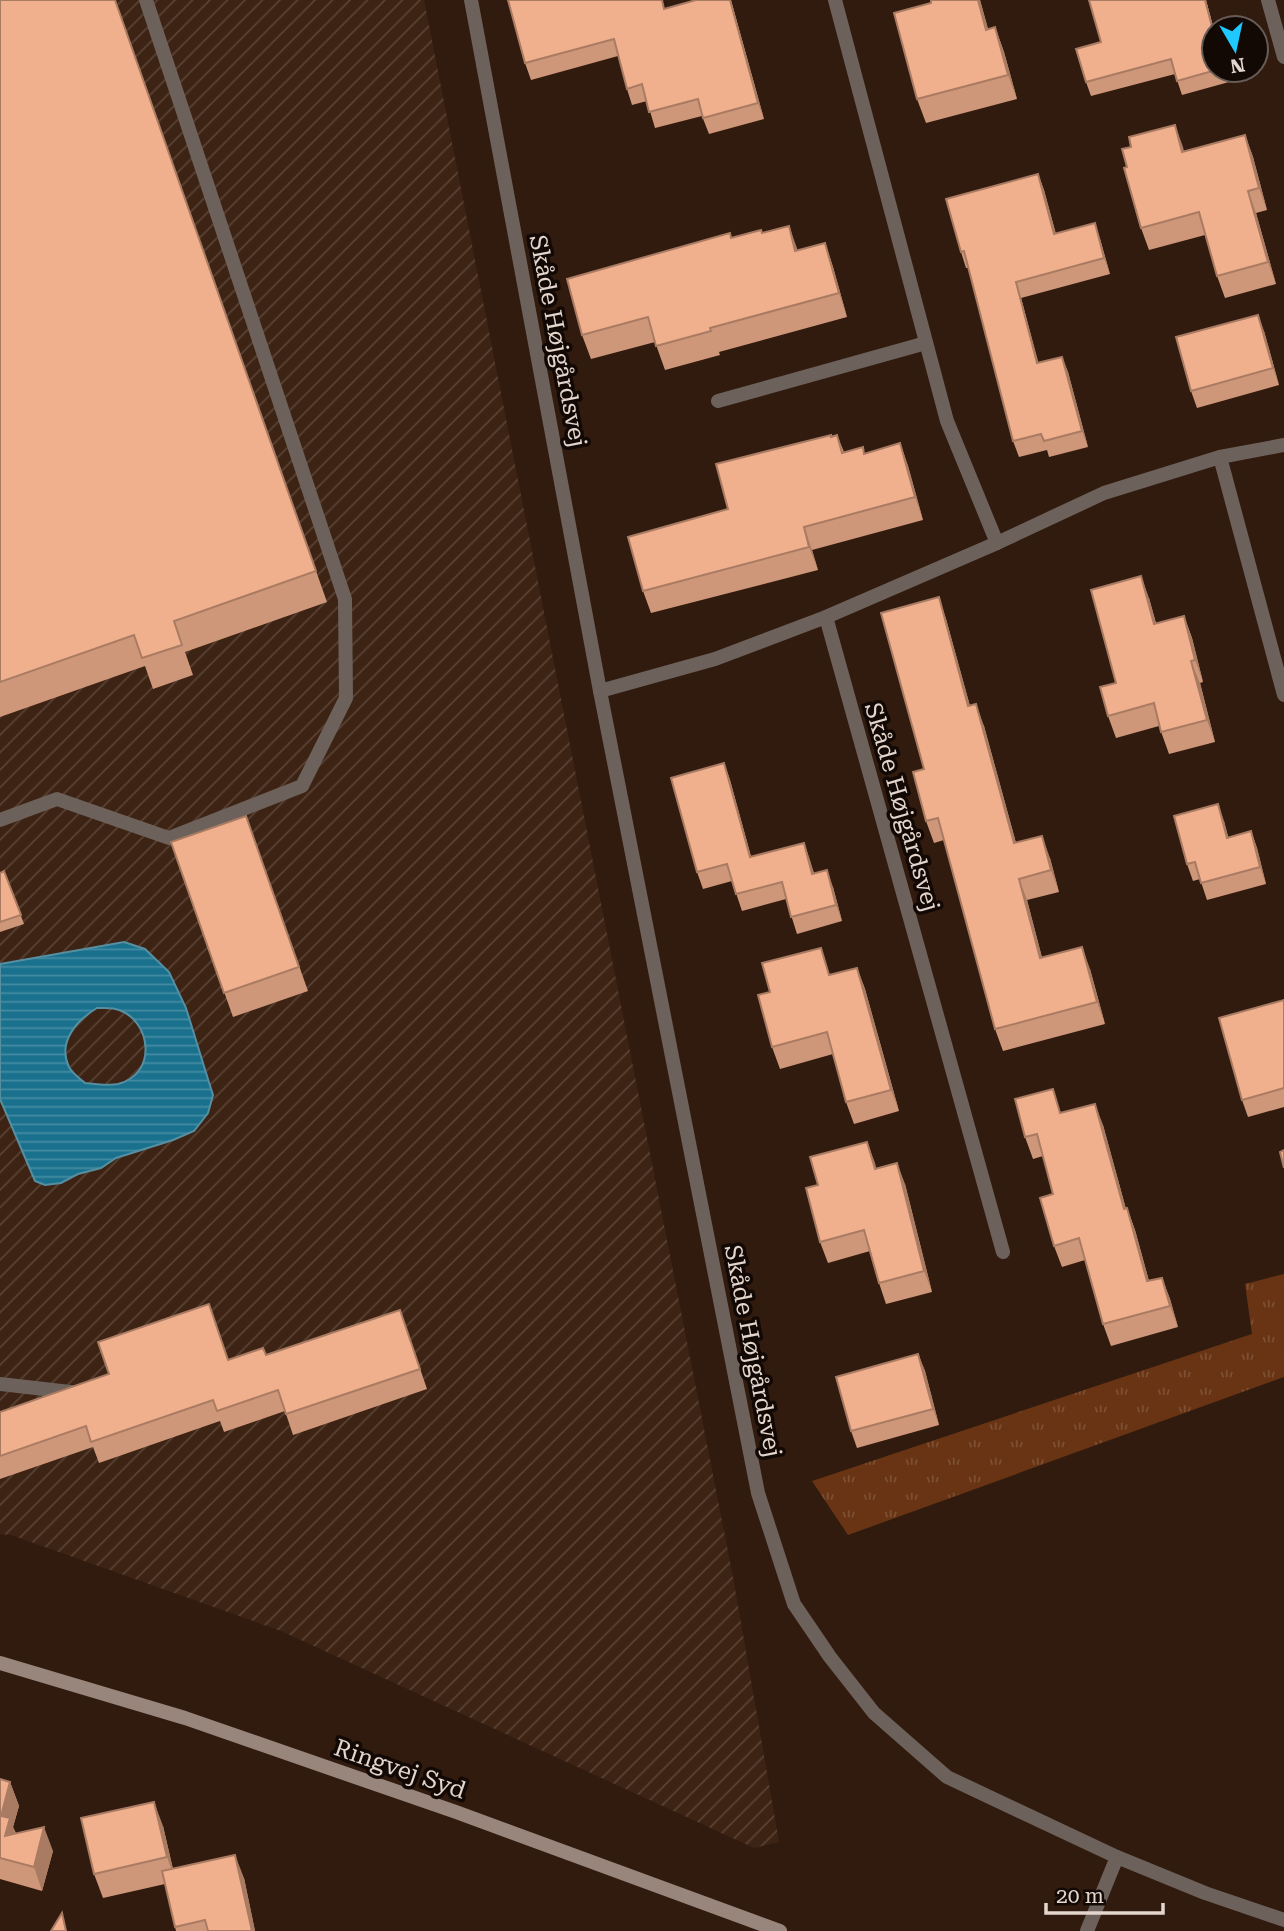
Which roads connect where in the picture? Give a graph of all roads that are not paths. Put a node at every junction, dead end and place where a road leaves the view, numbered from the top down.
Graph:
1 (146, 0) edge
2 (471, 0) edge
3 (835, 0) edge
4 (1268, 0) edge
5 (1284, 57) edge
6 (926, 343) junction
7 (718, 401) dead end
8 (1284, 445) edge
9 (1220, 457) junction
10 (997, 543) junction
11 (826, 617) junction
12 (600, 691) junction
13 (1284, 695) edge
14 (0, 820) edge
15 (1003, 1252) dead end
16 (0, 1384) edge
17 (82, 1393) edge
18 (0, 1663) edge
19 (1117, 1857) junction
20 (1284, 1920) edge
21 (780, 1931) edge
22 (1087, 1931) edge

1 - 14 street
2 - 12 street, Skåde Højgårdsvej
3 - 6 street
4 - 5 street
6 - 7 street
6 - 10 street
8 - 9 street
9 - 10 street
9 - 13 street
10 - 11 street
11 - 12 street
11 - 15 street, Skåde Højgårdsvej
12 - 19 street, Skåde Højgårdsvej
16 - 17 street
18 - 21 main road, Ringvej Syd
19 - 20 street, Skåde Højgårdsvej
19 - 22 street

